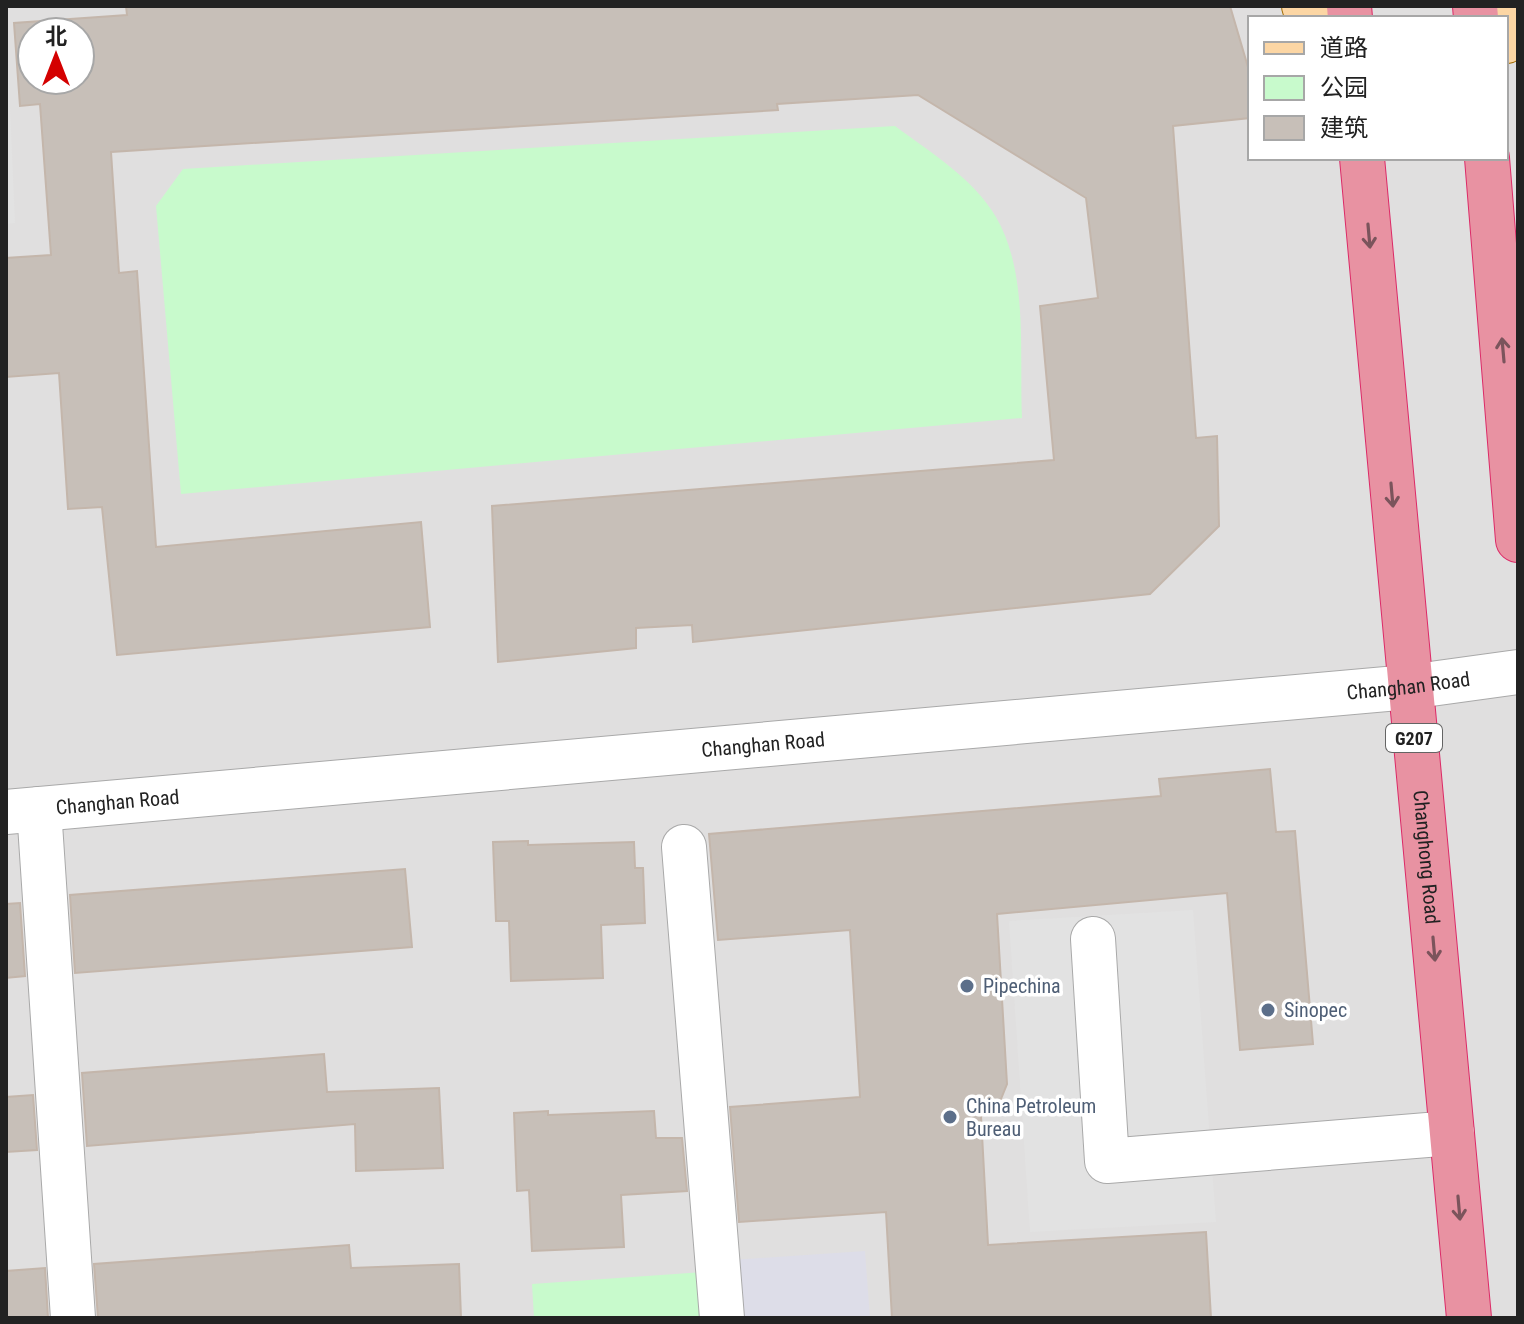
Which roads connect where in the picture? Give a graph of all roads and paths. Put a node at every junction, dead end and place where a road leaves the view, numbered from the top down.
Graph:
1 (1514, 6) edge
2 (1508, 32) edge
3 (1362, 160) edge
4 (1487, 160) edge
5 (1518, 540) edge
6 (1518, 672) edge
7 (1409, 687) junction
8 (23, 811) edge
9 (684, 847) dead end
10 (1093, 939) dead end
11 (1452, 1133) junction
12 (73, 1318) edge
13 (722, 1318) edge
14 (1469, 1318) edge

1 - 2 main road
3 -> 7 highway, Changhong Road / G207
5 -> 4 highway
6 - 7 street, Changhan Road
7 - 8 street, Changhan Road
7 -> 11 highway, Changhong Road / G207
8 - 12 street
9 - 13 street
10 - 11 street
11 -> 14 highway, Changhong Road / G207

